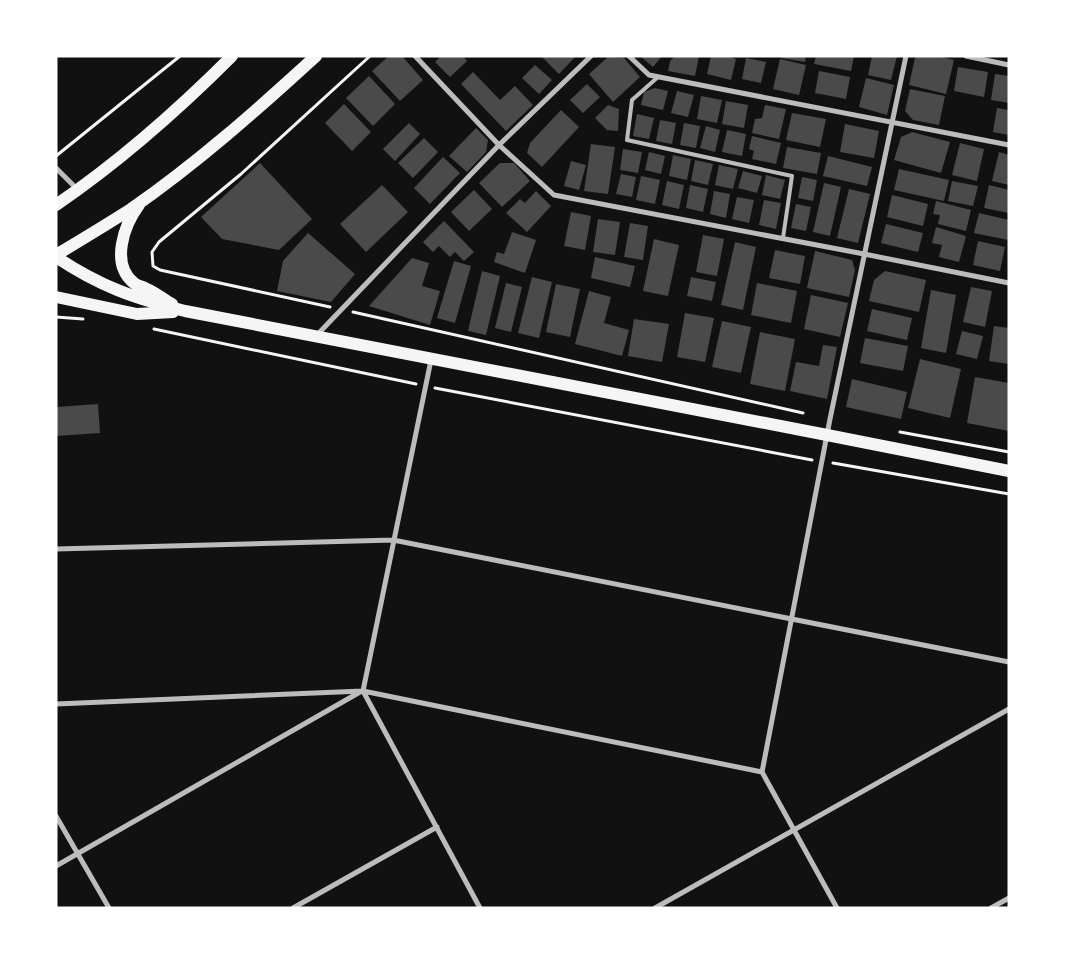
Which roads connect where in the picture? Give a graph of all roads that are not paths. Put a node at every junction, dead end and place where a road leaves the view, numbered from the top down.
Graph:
1 (232, 56) edge
2 (316, 56) edge
3 (415, 56) edge
4 (591, 56) edge
5 (629, 56) edge
6 (906, 56) edge
7 (966, 56) edge
8 (1009, 64) edge
9 (658, 77) junction
10 (892, 123) junction
11 (499, 145) junction
12 (1009, 145) edge
13 (56, 168) edge
14 (78, 190) junction
15 (144, 199) junction
16 (56, 205) edge
17 (783, 238) junction
18 (864, 254) junction
19 (56, 256) edge
20 (1009, 283) edge
21 (56, 297) edge
22 (185, 312) junction
23 (315, 337) junction
24 (431, 360) junction
25 (827, 435) junction
26 (1009, 471) edge
27 (393, 540) junction
28 (56, 550) edge
29 (791, 619) junction
30 (1009, 662) edge
31 (363, 691) junction
32 (56, 704) edge
33 (1009, 709) edge
34 (762, 772) junction
35 (56, 816) edge
36 (436, 827) junction
37 (794, 830) junction
38 (78, 854) junction
39 (56, 866) edge
40 (1008, 900) edge
41 (109, 908) edge
42 (293, 908) edge
43 (480, 908) edge
44 (655, 908) edge
45 (837, 908) edge
46 (992, 908) edge

1 - 14 main road
2 - 15 main road
3 - 11 street
4 - 11 street
5 - 9 street
6 - 10 street
7 - 8 street
9 - 10 street
9 - 17 lane
10 - 12 street
10 - 18 street
11 - 17 street
11 - 23 street
13 - 14 street
14 - 16 main road
15 - 19 main road
15 - 22 main road
17 - 18 street
18 - 20 street
18 - 25 street
19 - 22 main road
21 - 22 main road
22 - 23 main road
23 - 24 main road
24 - 25 main road
24 - 27 street
25 - 26 main road
25 - 29 street
27 - 28 street
27 - 29 street
27 - 31 street
29 - 30 street
29 - 34 street
31 - 32 street
31 - 34 street
31 - 36 street
31 - 38 street
33 - 37 street
34 - 37 street
35 - 38 street
36 - 42 street
36 - 43 street
37 - 44 street
37 - 45 street
38 - 39 street
38 - 41 street
40 - 46 street

